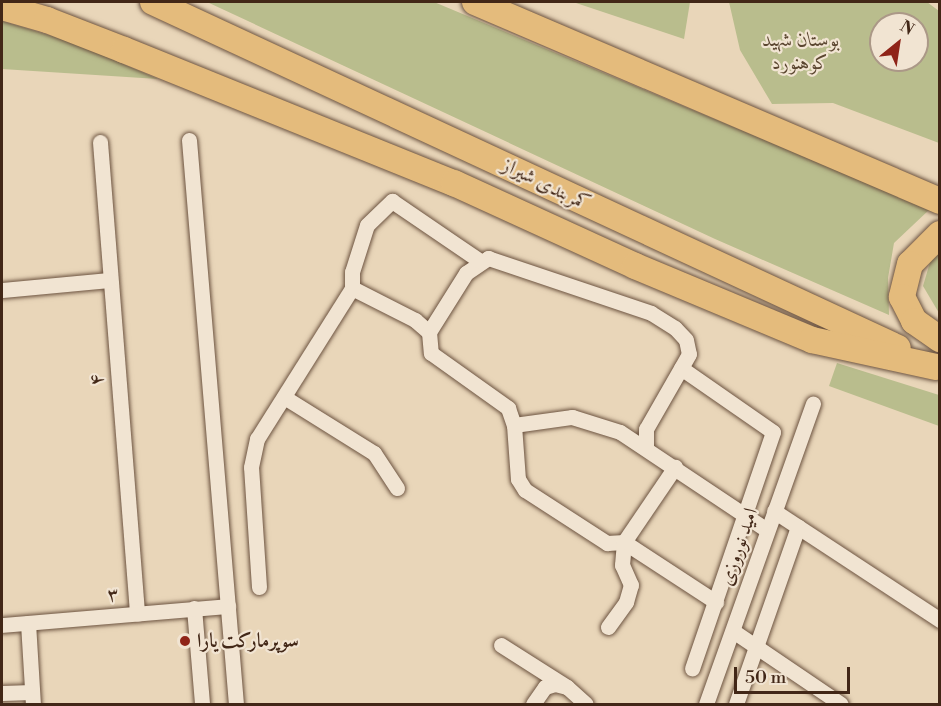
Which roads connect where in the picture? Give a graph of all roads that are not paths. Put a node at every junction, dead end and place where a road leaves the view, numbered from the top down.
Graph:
1 (153, 2) edge
2 (475, 2) edge
3 (510, 2) edge
4 (2, 8) edge
5 (562, 39) junction
6 (189, 140) dead end
7 (100, 142) dead end
8 (939, 201) edge
9 (939, 234) edge
10 (480, 261) junction
11 (110, 280) junction
12 (352, 288) junction
13 (2, 290) edge
14 (429, 332) junction
15 (939, 339) edge
16 (938, 367) edge
17 (681, 368) junction
18 (284, 397) junction
19 (813, 403) dead end
20 (514, 425) junction
21 (646, 448) junction
22 (675, 467) junction
23 (397, 488) dead end
24 (774, 511) junction
25 (744, 515) junction
26 (798, 527) junction
27 (767, 530) junction
28 (624, 542) junction
29 (259, 587) dead end
30 (716, 602) junction
31 (228, 606) junction
32 (194, 608) junction
33 (136, 614) junction
34 (939, 620) edge
35 (28, 623) junction
36 (2, 625) edge
37 (608, 627) dead end
38 (733, 631) junction
39 (501, 645) dead end
40 (758, 647) junction
41 (692, 668) dead end
42 (567, 687) junction
43 (2, 693) edge
44 (33, 699) edge
45 (834, 703) edge
46 (202, 705) edge
47 (236, 705) edge
48 (533, 705) edge
49 (586, 705) edge
50 (706, 705) edge
51 (736, 705) edge

1 - 16 highway, کمربندی شیراز
2 - 5 highway
3 - 5 highway
4 - 16 highway
5 - 8 highway
6 - 31 street
7 - 11 street, ۴
9 - 15 highway
10 - 12 street
10 - 14 street
10 - 17 street
11 - 13 street
11 - 33 street, ۴
12 - 14 street
12 - 18 street
14 - 20 street
17 - 21 street
17 - 25 street
18 - 23 street
18 - 29 street
19 - 24 street, امید نوروزی
20 - 21 street
20 - 28 street
21 - 22 street
22 - 25 street
22 - 28 street
24 - 26 street
24 - 27 street, امید نوروزی
25 - 27 street
25 - 30 street
26 - 34 street
26 - 40 street
27 - 38 street, امید نوروزی
28 - 30 street
28 - 37 street
30 - 41 street
31 - 32 street, ۳
31 - 47 street
32 - 33 street, ۳
32 - 46 street
33 - 35 street, ۳
35 - 36 street, ۳
35 - 44 street
38 - 40 street
38 - 50 street, امید نوروزی
39 - 42 street
40 - 45 street
40 - 51 street
42 - 48 street
42 - 49 street
43 - 44 street

